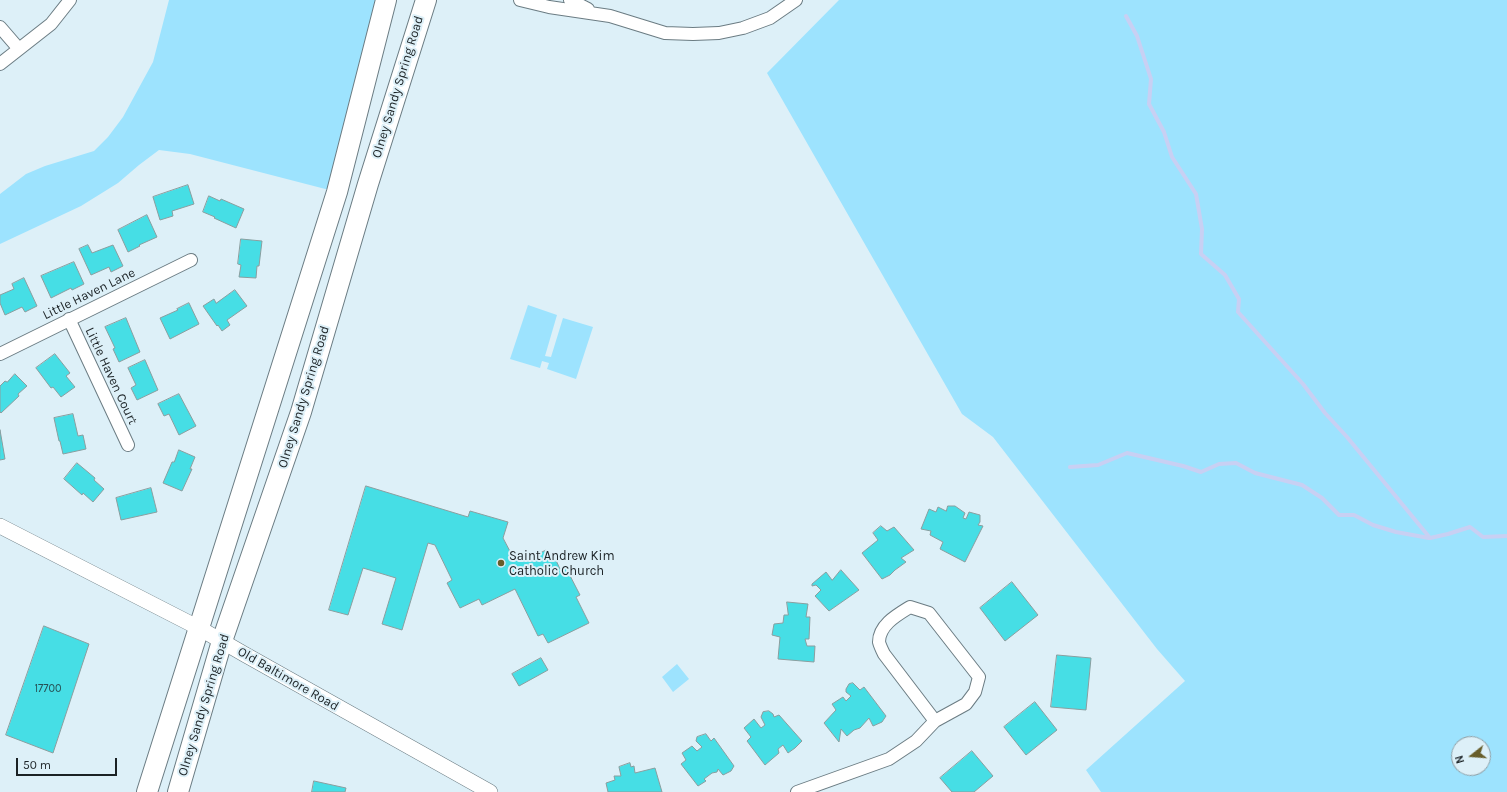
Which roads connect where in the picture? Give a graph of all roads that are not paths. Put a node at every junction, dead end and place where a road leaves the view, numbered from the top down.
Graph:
1 (70, 0) edge
2 (386, 0) edge
3 (426, 0) edge
4 (520, 0) edge
5 (570, 0) edge
6 (796, 0) edge
7 (596, 14) junction
8 (0, 27) edge
9 (19, 49) junction
10 (0, 64) edge
11 (191, 260) dead end
12 (69, 319) junction
13 (0, 354) edge
14 (128, 445) dead end
15 (0, 526) edge
16 (199, 628) junction
17 (222, 641) junction
18 (935, 721) junction
19 (147, 792) edge
20 (178, 792) edge
21 (490, 792) edge
22 (797, 792) edge

1 - 9 street
2 - 16 main road, Olney Sandy Spring Road
3 - 17 main road, Olney Sandy Spring Road
4 - 7 street
5 - 7 street
6 - 7 street
8 - 9 street
9 - 10 street
11 - 12 street, Little Haven Lane
12 - 13 street, Little Haven Lane
12 - 14 street, Little Haven Court
15 - 16 street, Old Baltimore Road
16 - 17 street, Old Baltimore Road
16 - 19 main road, Olney Sandy Spring Road
17 - 20 main road, Olney Sandy Spring Road
17 - 21 street, Old Baltimore Road
18 - 18 street
18 - 22 street

